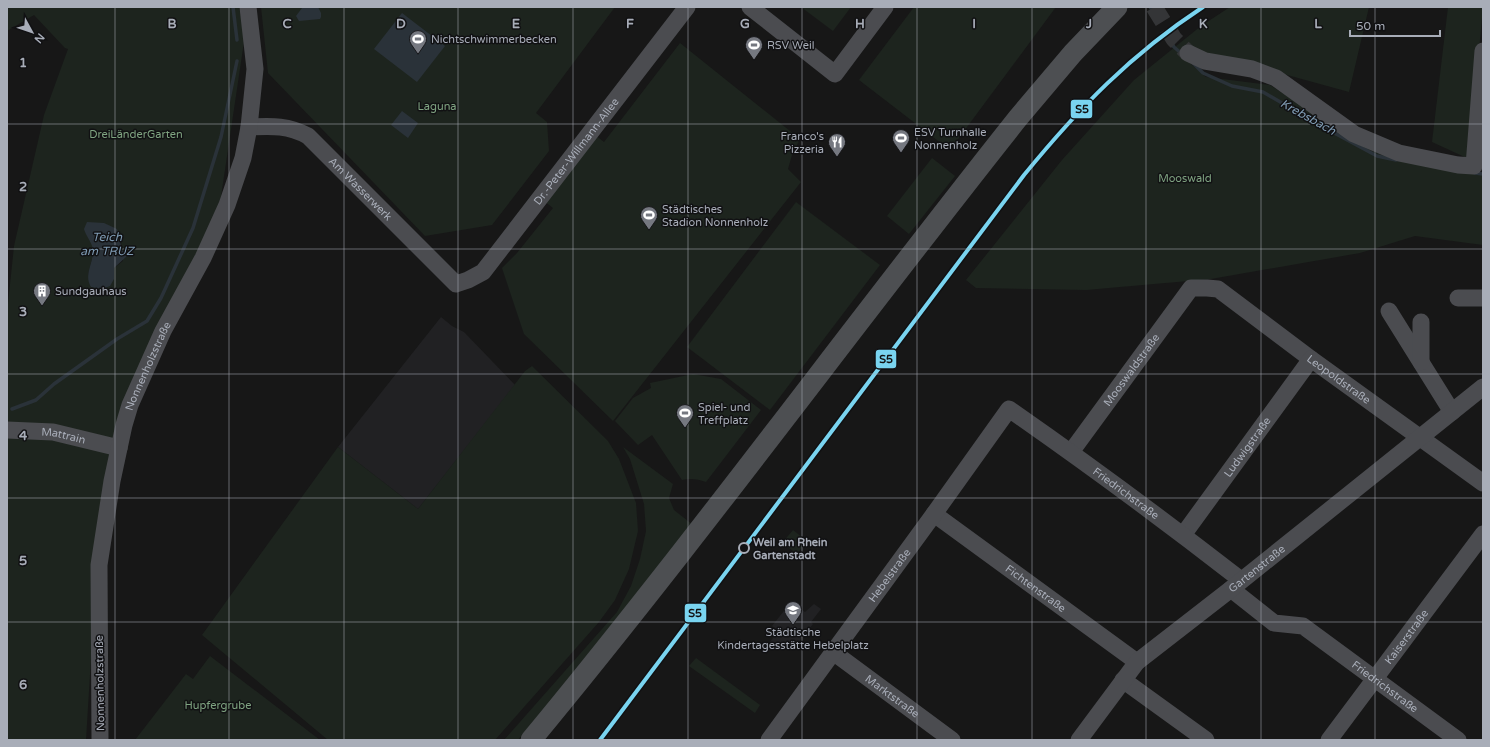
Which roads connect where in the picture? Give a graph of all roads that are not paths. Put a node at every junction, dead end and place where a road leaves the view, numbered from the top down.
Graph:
1 (248, 7) edge
2 (687, 7) edge
3 (750, 7) edge
4 (885, 7) edge
5 (1116, 7) edge
6 (1483, 52) edge
7 (1188, 53) tunnel mouth
8 (249, 127) junction
9 (1478, 166) edge
10 (456, 284) joint
11 (1191, 288) joint
12 (1458, 298) dead end
13 (1483, 298) edge
14 (1389, 310) dead end
15 (1421, 322) dead end
16 (1311, 359) junction
17 (1421, 362) junction
18 (1483, 386) edge
19 (1009, 409) joint
20 (1452, 412) junction
21 (7, 430) edge
22 (1421, 438) junction
23 (119, 448) junction
24 (1071, 452) junction
25 (1483, 483) edge
26 (934, 514) junction
27 (1483, 534) edge
28 (1183, 535) junction
29 (1236, 585) junction
30 (833, 652) junction
31 (1137, 662) junction
32 (1375, 678) junction
33 (1123, 680) junction
34 (100, 740) edge
35 (531, 740) edge
36 (769, 740) edge
37 (952, 740) edge
38 (1079, 740) edge
39 (1206, 740) edge
40 (1329, 740) edge
41 (1458, 740) edge

1 - 8 street, Nonnenholzstraße
2 - 10 street, Dr.-Peter-Willmann-Allee
3 - 4 street
5 - 35 main road
6 - 9 street
7 - 9 street
8 - 10 street, Am Wasserwerk
8 - 23 street, Nonnenholzstraße
11 - 16 street, Leopoldstraße
11 - 24 street, Mooswaldstraße
12 - 13 street
14 - 17 street
15 - 17 street
16 - 22 street, Leopoldstraße
16 - 28 street, Ludwigstraße
17 - 20 street
18 - 20 street, Gartenstraße
19 - 24 street, Friedrichstraße
19 - 26 street, Hebelstraße
20 - 22 street, Gartenstraße
21 - 23 street, Mattrain
22 - 25 street, Leopoldstraße
22 - 29 street, Gartenstraße
23 - 34 street, Nonnenholzstraße
24 - 28 street, Friedrichstraße
26 - 30 street, Hebelstraße
26 - 31 street, Fichtenstraße
27 - 32 street, Kaiserstraße
28 - 29 street, Friedrichstraße
29 - 31 street, Gartenstraße
29 - 32 street, Friedrichstraße
30 - 36 street, Hebelstraße
30 - 37 street, Marktstraße
31 - 33 street, Gartenstraße
32 - 40 street, Kaiserstraße
32 - 41 street, Friedrichstraße
33 - 38 street, Gartenstraße
33 - 39 street

